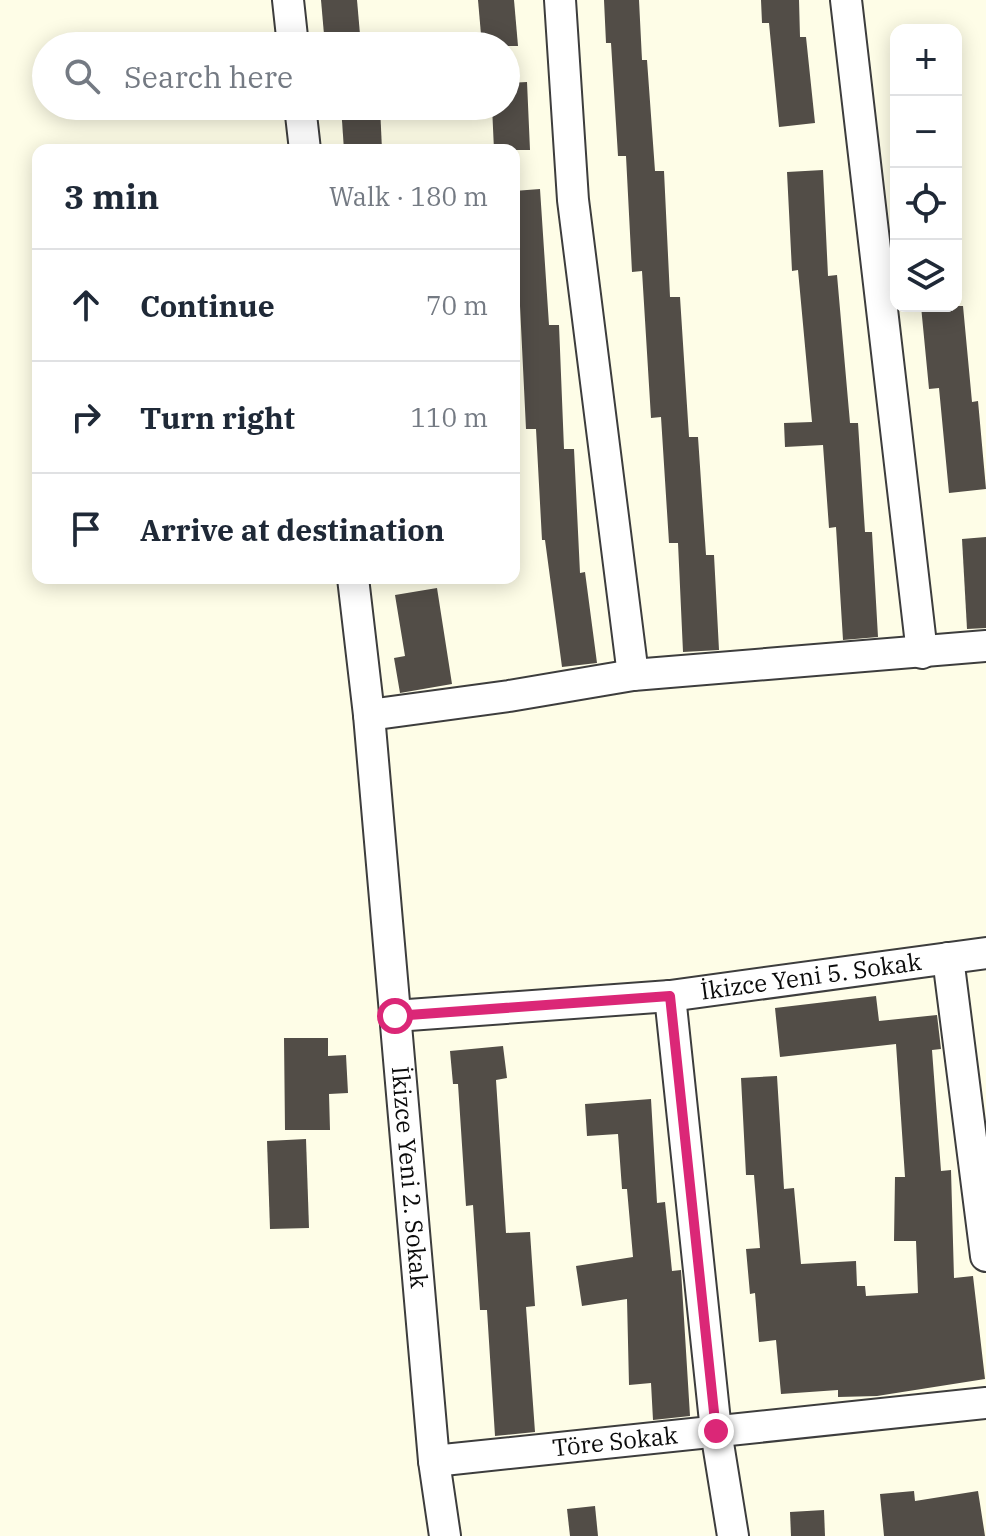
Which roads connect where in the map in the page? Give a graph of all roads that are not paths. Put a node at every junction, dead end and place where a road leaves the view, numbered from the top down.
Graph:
1 (288, 0) edge
2 (560, 0) edge
3 (846, 0) edge
4 (291, 32) edge
5 (302, 120) edge
6 (304, 144) edge
7 (354, 584) edge
8 (986, 646) edge
9 (922, 653) junction
10 (633, 675) junction
11 (369, 715) junction
12 (986, 953) edge
13 (948, 958) junction
14 (670, 996) junction
15 (395, 1016) junction
16 (986, 1256) edge
17 (986, 1403) edge
18 (716, 1431) junction
19 (434, 1461) junction
20 (445, 1536) edge
21 (733, 1536) edge

1 - 4 street
2 - 10 street
3 - 9 street
5 - 6 street
7 - 11 street, İkizce Yeni 2. Sokak
8 - 9 street
9 - 10 street
10 - 11 street
11 - 15 street, İkizce Yeni 2. Sokak
12 - 13 street, İkizce Yeni 5. Sokak
13 - 14 street, İkizce Yeni 5. Sokak
13 - 16 street
14 - 15 street, İkizce Yeni 5. Sokak
14 - 18 street
15 - 19 street, İkizce Yeni 2. Sokak
17 - 18 street, Töre Sokak
18 - 19 street, Töre Sokak
18 - 21 street
19 - 20 street, İkizce Yeni 2. Sokak

